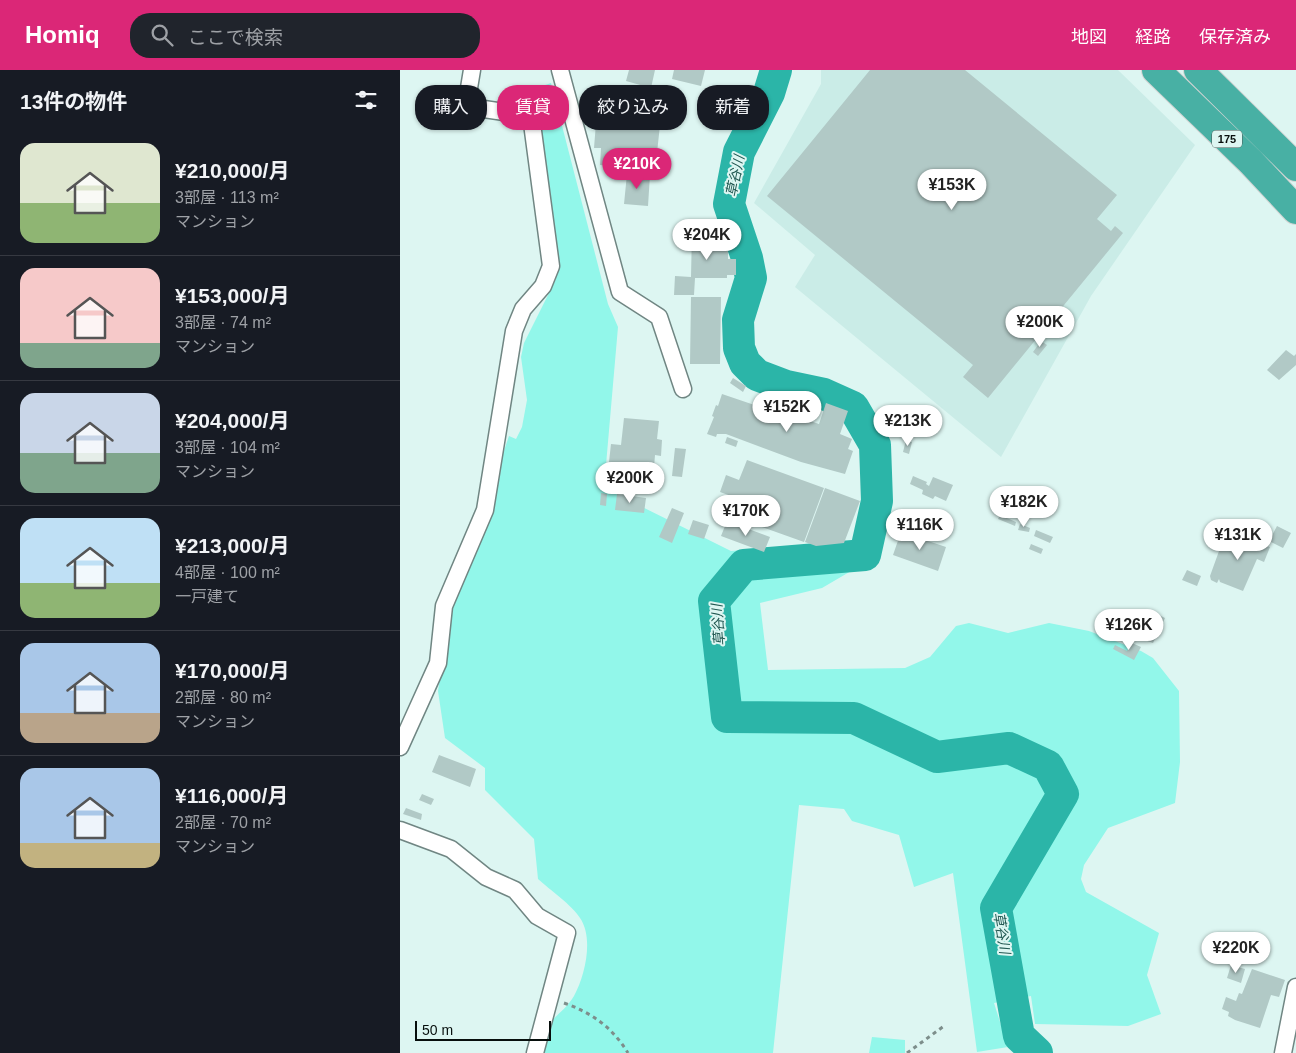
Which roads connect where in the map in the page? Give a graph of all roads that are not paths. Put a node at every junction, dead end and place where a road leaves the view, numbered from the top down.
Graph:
1 (472, 70) edge
2 (560, 70) edge
3 (1156, 70) edge
4 (1198, 70) edge
5 (1296, 167) edge
6 (1296, 210) edge
7 (683, 389) dead end
8 (400, 747) edge
9 (400, 830) edge
10 (1296, 987) edge
11 (535, 1053) edge
12 (1283, 1053) edge

1 - 8 street
2 - 7 street
3 - 6 highway, 175
4 - 5 highway, 175
9 - 11 street
10 - 12 street

